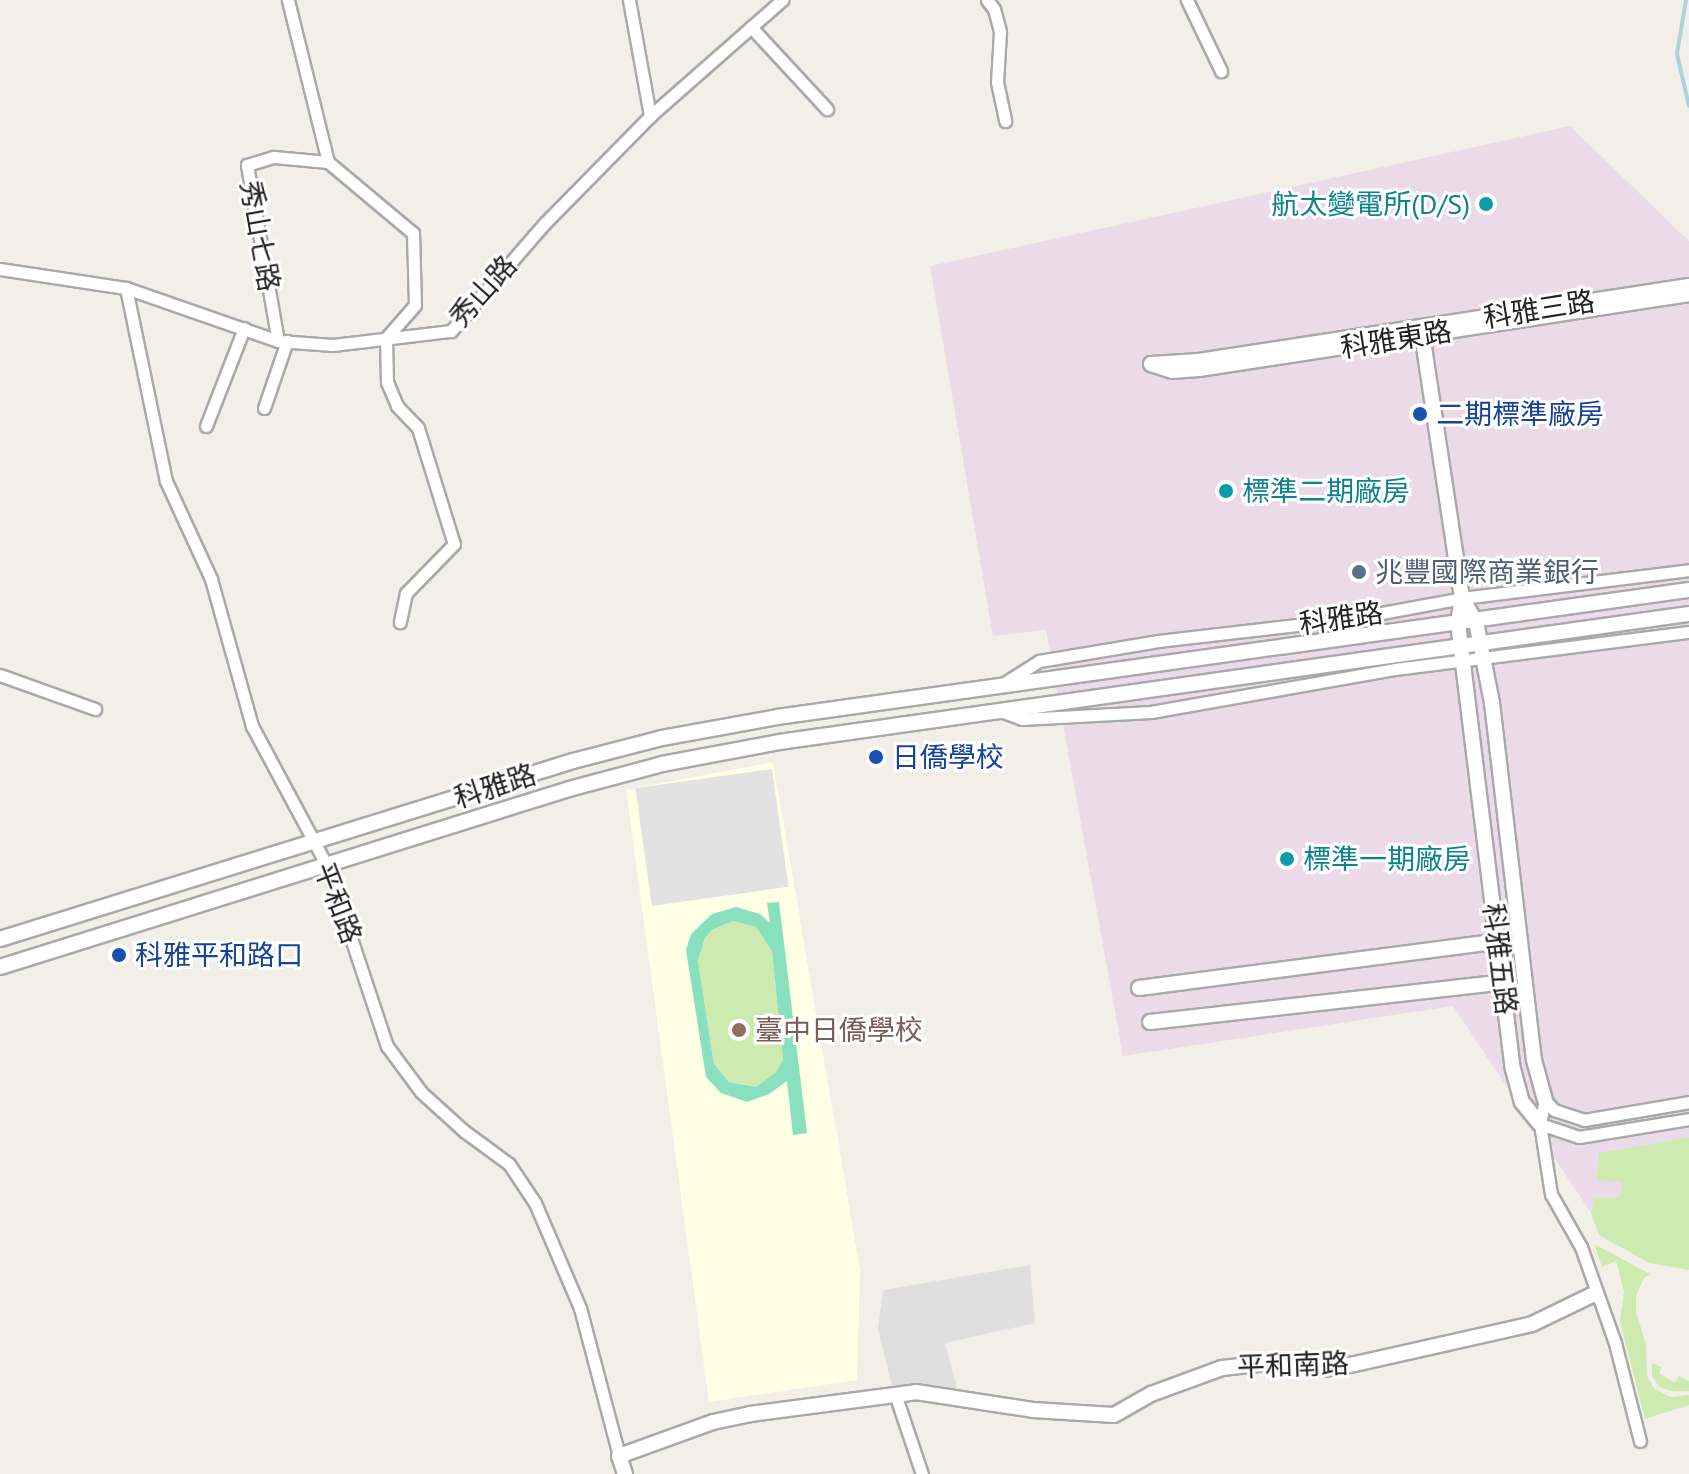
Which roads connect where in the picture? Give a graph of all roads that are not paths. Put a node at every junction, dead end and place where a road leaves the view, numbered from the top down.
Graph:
1 (288, 0) edge
2 (629, 0) edge
3 (782, 0) edge
4 (987, 0) edge
5 (1187, 0) edge
6 (751, 27) junction
7 (1221, 71) dead end
8 (827, 109) dead end
9 (650, 116) junction
10 (1005, 121) dead end
11 (328, 162) junction
12 (0, 269) edge
13 (1689, 286) edge
14 (126, 288) junction
15 (1689, 294) edge
16 (244, 328) junction
17 (1422, 331) junction
18 (386, 338) junction
19 (282, 341) junction
20 (1199, 361) joint
21 (264, 408) dead end
22 (206, 426) dead end
23 (1689, 570) edge
24 (1689, 590) edge
25 (1462, 598) junction
26 (1689, 614) edge
27 (400, 622) dead end
28 (1476, 622) junction
29 (1458, 623) junction
30 (1689, 632) edge
31 (1481, 641) junction
32 (1460, 644) junction
33 (1483, 659) junction
34 (1462, 661) junction
35 (0, 675) edge
36 (1001, 686) junction
37 (95, 709) dead end
38 (1000, 710) junction
39 (314, 844) junction
40 (327, 866) junction
41 (0, 939) edge
42 (1499, 941) junction
43 (0, 967) edge
44 (1504, 982) junction
45 (1139, 988) dead end
46 (1150, 1022) dead end
47 (1545, 1100) junction
48 (1689, 1102) edge
49 (1689, 1119) edge
50 (1540, 1124) junction
51 (1596, 1293) junction
52 (895, 1394) junction
53 (1640, 1441) dead end
54 (619, 1456) junction
55 (625, 1474) edge
56 (922, 1474) edge

1 - 11 street
2 - 9 street
3 - 6 street, 秀山路
4 - 10 street
5 - 7 street
6 - 8 street
6 - 9 street, 秀山路
9 - 18 street, 秀山路
11 - 18 street
11 - 19 street, 秀山七路
12 - 14 street, 秀山路
13 - 17 street, 科雅三路
14 - 16 street, 秀山路
14 - 39 street, 平和路
15 - 17 street, 科雅東路
16 - 19 street, 秀山路
16 - 22 street
17 - 20 street, 科雅三路
17 - 20 street, 科雅東路
17 - 25 street, 科雅五路
18 - 19 street, 秀山路
18 - 27 street
19 - 21 street
23 - 25 street, 科雅路
24 - 28 street, 科雅路
25 - 28 street, 科雅五路
25 - 29 street, 科雅五路
25 - 36 street, 科雅路
26 - 31 street, 科雅路
28 - 29 street, 科雅路
28 - 31 street, 科雅五路
29 - 32 street, 科雅五路
29 - 36 street, 科雅路
30 - 33 street, 科雅路
31 - 32 street, 科雅路
31 - 33 street, 科雅五路
32 - 34 street, 科雅五路
32 - 38 street, 科雅路
33 - 34 street, 科雅路
33 - 47 street, 科雅五路
34 - 38 street, 科雅路
34 - 42 street, 科雅五路
35 - 37 street
36 - 39 street, 科雅路
38 - 40 street, 科雅路
39 - 40 street, 平和路
39 - 41 street, 科雅路
40 - 43 street, 科雅路
40 - 54 street, 平和路
42 - 44 street, 科雅五路
42 - 45 street
44 - 46 street
44 - 50 street, 科雅五路
47 - 48 street
47 - 50 street
49 - 50 street
50 - 51 street
51 - 52 street, 平和南路
51 - 53 street
52 - 54 street, 平和南路
52 - 56 street
54 - 55 street, 平和路

